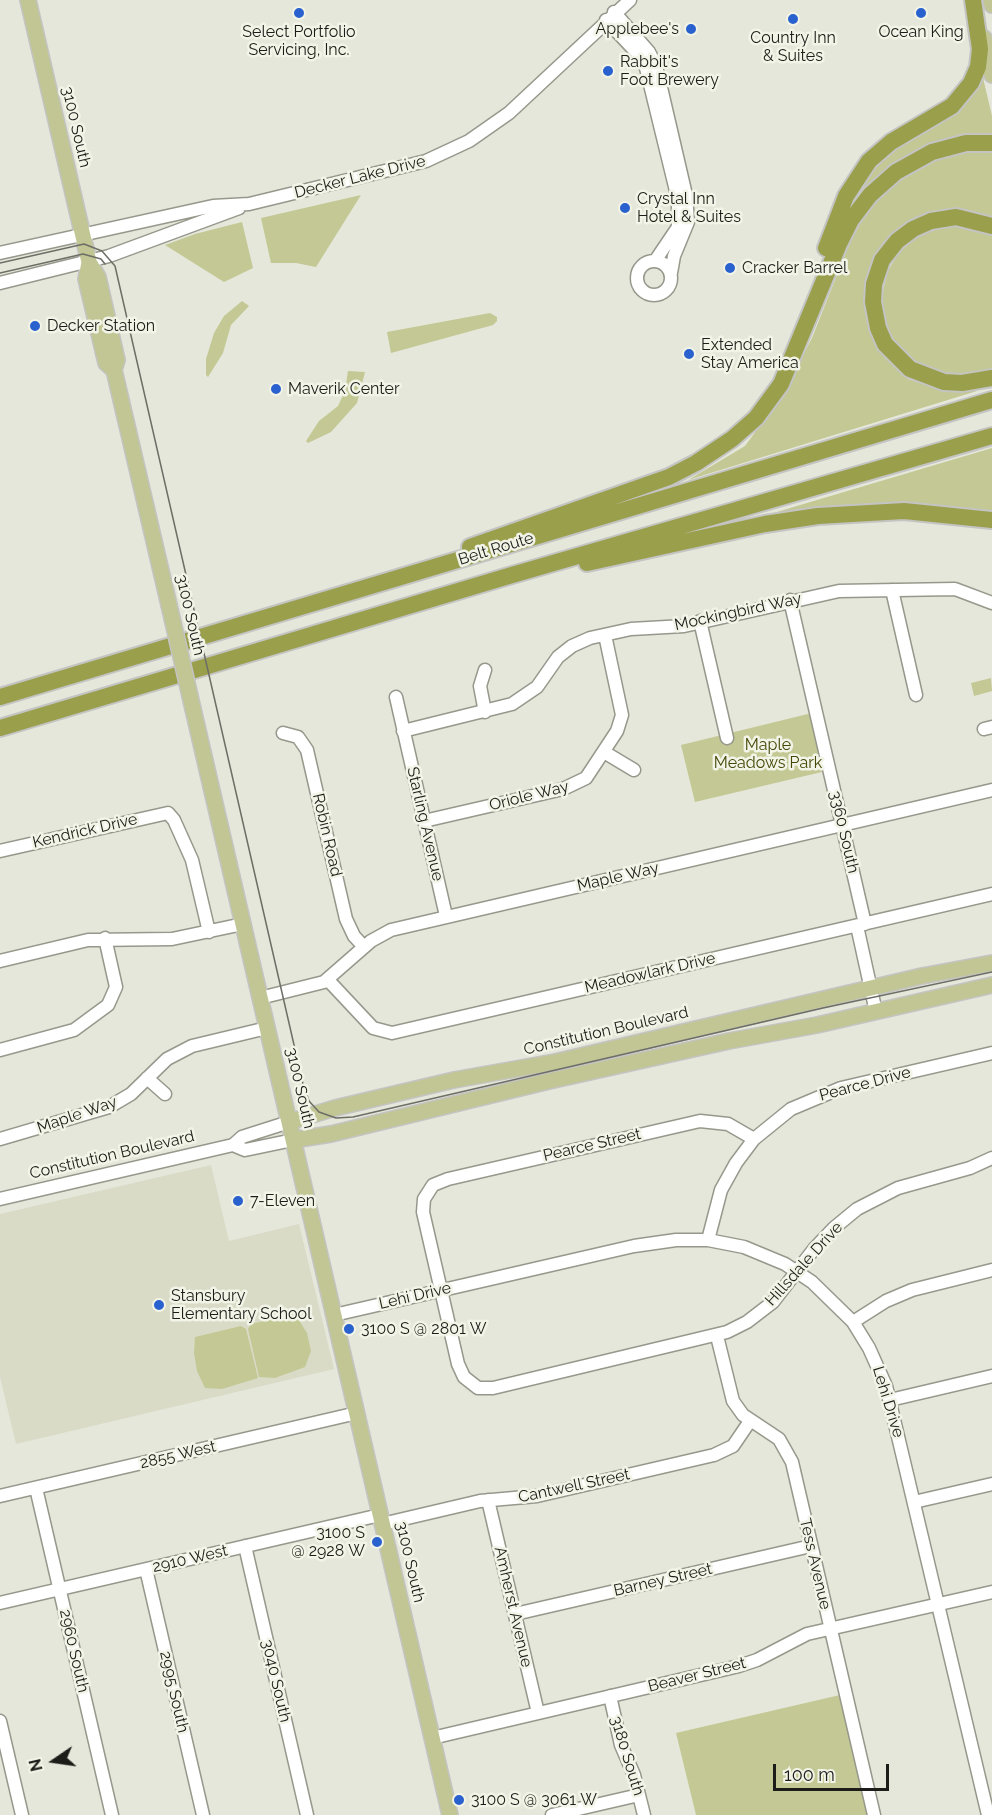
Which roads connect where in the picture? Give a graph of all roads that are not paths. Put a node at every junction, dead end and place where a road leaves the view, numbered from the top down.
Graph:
1 (28, 0) edge
2 (630, 0) edge
3 (974, 0) edge
4 (991, 0) edge
5 (992, 5) edge
6 (610, 16) junction
7 (992, 75) edge
8 (985, 142) edge
9 (249, 204) junction
10 (992, 226) edge
11 (82, 236) junction
12 (0, 253) edge
13 (655, 261) junction
14 (89, 262) junction
15 (670, 273) junction
16 (0, 283) edge
17 (992, 378) edge
18 (992, 400) edge
19 (992, 436) edge
20 (705, 458) junction
21 (990, 520) edge
22 (512, 575) junction
23 (404, 577) junction
24 (892, 590) junction
25 (790, 600) junction
26 (992, 603) edge
27 (700, 621) junction
28 (605, 635) junction
29 (485, 670) dead end
30 (916, 694) dead end
31 (0, 697) edge
32 (396, 697) dead end
33 (485, 712) junction
34 (0, 728) edge
35 (403, 731) junction
36 (283, 733) dead end
37 (726, 738) dead end
38 (604, 752) junction
39 (634, 770) dead end
40 (992, 790) edge
41 (424, 822) junction
42 (842, 825) junction
43 (0, 851) edge
44 (992, 894) edge
45 (446, 916) junction
46 (243, 924) junction
47 (861, 925) junction
48 (209, 932) junction
49 (105, 938) junction
50 (364, 947) junction
51 (0, 961) edge
52 (992, 963) edge
53 (328, 980) junction
54 (992, 985) edge
55 (870, 988) junction
56 (260, 998) junction
57 (876, 1012) junction
58 (267, 1028) junction
59 (0, 1050) edge
60 (992, 1053) edge
61 (147, 1078) junction
62 (165, 1094) dead end
63 (289, 1122) junction
64 (0, 1139) edge
65 (754, 1139) junction
66 (293, 1140) junction
67 (233, 1145) junction
68 (992, 1158) edge
69 (0, 1199) edge
70 (708, 1240) junction
71 (992, 1270) edge
72 (797, 1272) junction
73 (441, 1290) junction
74 (334, 1315) junction
75 (853, 1322) junction
76 (717, 1336) junction
77 (992, 1376) edge
78 (890, 1400) junction
79 (357, 1413) junction
80 (750, 1421) junction
81 (992, 1484) edge
82 (36, 1488) junction
83 (0, 1496) edge
84 (488, 1500) junction
85 (914, 1502) junction
86 (381, 1519) junction
87 (245, 1546) junction
88 (811, 1546) junction
89 (146, 1569) junction
90 (60, 1589) junction
91 (992, 1592) edge
92 (0, 1603) edge
93 (938, 1604) junction
94 (515, 1614) junction
95 (831, 1629) junction
96 (610, 1696) junction
97 (538, 1713) junction
98 (0, 1721) edge
99 (432, 1738) junction
100 (14, 1780) junction
101 (0, 1784) edge
102 (639, 1795) junction
103 (22, 1815) edge
104 (112, 1815) edge
105 (203, 1815) edge
106 (307, 1815) edge
107 (450, 1815) edge
108 (552, 1815) edge
109 (644, 1815) edge
110 (874, 1815) edge
111 (988, 1815) edge

1 - 11 main road, 3100 South
2 - 6 street, Decker Lake Drive
3 - 7 main road
3 - 20 highway
4 - 5 main road
6 - 9 street, Decker Lake Drive
6 - 13 street
6 - 15 street
8 - 20 highway
9 - 11 street, Decker Lake Drive
9 - 14 street, Decker Lake Drive
10 - 17 highway
11 - 12 street, Decker Lake Drive
11 - 14 main road, 3100 South
13 - 15 street
13 - 15 street
14 - 16 street, Decker Lake Drive
14 - 46 main road, 3100 South, bridge
18 - 23 highway, Belt Route
19 - 22 highway, Belt Route
20 - 23 highway
21 - 22 highway
22 - 34 highway, Belt Route
23 - 31 highway, Belt Route
24 - 25 street, Mockingbird Way
24 - 26 street, Mockingbird Way
24 - 30 street
25 - 27 street, Mockingbird Way
25 - 42 street, 3360 South
27 - 28 street, Mockingbird Way
27 - 37 street
28 - 33 street, Mockingbird Way
28 - 38 street, Oriole Way
29 - 33 street
32 - 35 street, Starling Avenue
33 - 35 street, Mockingbird Way
35 - 41 street, Starling Avenue
36 - 50 street, Robin Road
38 - 39 street
38 - 41 street, Oriole Way
40 - 42 street, Maple Way
41 - 45 street, Starling Avenue
42 - 45 street, Maple Way
42 - 47 street, 3360 South
43 - 48 street, Kendrick Drive
44 - 47 street, Meadowlark Drive
45 - 50 street, Maple Way
46 - 48 street
46 - 56 main road, 3100 South
47 - 53 street, Meadowlark Drive
47 - 55 street, 3360 South
48 - 49 street
49 - 51 street
49 - 59 street
50 - 53 street, Maple Way
52 - 55 main road, Constitution Boulevard
53 - 56 street, Maple Way
54 - 57 main road, Constitution Boulevard
55 - 57 street, 3360 South
55 - 63 main road, Constitution Boulevard
56 - 58 main road, 3100 South
57 - 66 main road, Constitution Boulevard
58 - 61 street, Maple Way
58 - 63 main road, 3100 South
60 - 65 street, Pearce Drive
61 - 62 street
61 - 64 street, Maple Way
63 - 66 main road, 3100 South
63 - 67 street, Constitution Boulevard
65 - 70 street, Pearce Drive
65 - 73 street, Pearce Street
66 - 67 street, Constitution Boulevard
66 - 74 main road, 3100 South
67 - 69 street, Constitution Boulevard
68 - 72 street, Hillsdale Drive
70 - 72 street, Lehi Drive
70 - 73 street, Lehi Drive
71 - 75 street
72 - 75 street, Lehi Drive
72 - 76 street, Hillsdale Drive
73 - 74 street, Lehi Drive
73 - 76 street, Hillsdale Drive
74 - 79 main road, 3100 South
75 - 78 street, Lehi Drive
76 - 80 street, Tess Avenue
77 - 78 street
78 - 85 street, Lehi Drive
79 - 82 street, 2855 West
79 - 86 main road, 3100 South
80 - 84 street, Cantwell Street
80 - 88 street, Tess Avenue
81 - 85 street
82 - 83 street, 2855 West
82 - 90 street, 2960 South
84 - 86 street, Cantwell Street
84 - 94 street, Amherst Avenue
85 - 93 street, Lehi Drive
86 - 87 street, 2910 West
86 - 99 main road, 3100 South
87 - 89 street, 2910 West
87 - 106 street, 3040 South
88 - 94 street, Barney Street
88 - 95 street, Tess Avenue
89 - 90 street, 2910 West
89 - 105 street, 2995 South
90 - 92 street, 2910 West
90 - 104 street, 2960 South
91 - 93 street, Beaver Street
93 - 95 street, Beaver Street
93 - 111 street, Lehi Drive
94 - 97 street, Amherst Avenue
95 - 96 street, Beaver Street
95 - 110 street, Tess Avenue
96 - 97 street, Beaver Street
96 - 102 street, 3180 South
97 - 99 street, Beaver Street
98 - 100 street
99 - 107 main road, 3100 South
100 - 101 street
100 - 103 street
102 - 108 street
102 - 109 street, 3180 South

